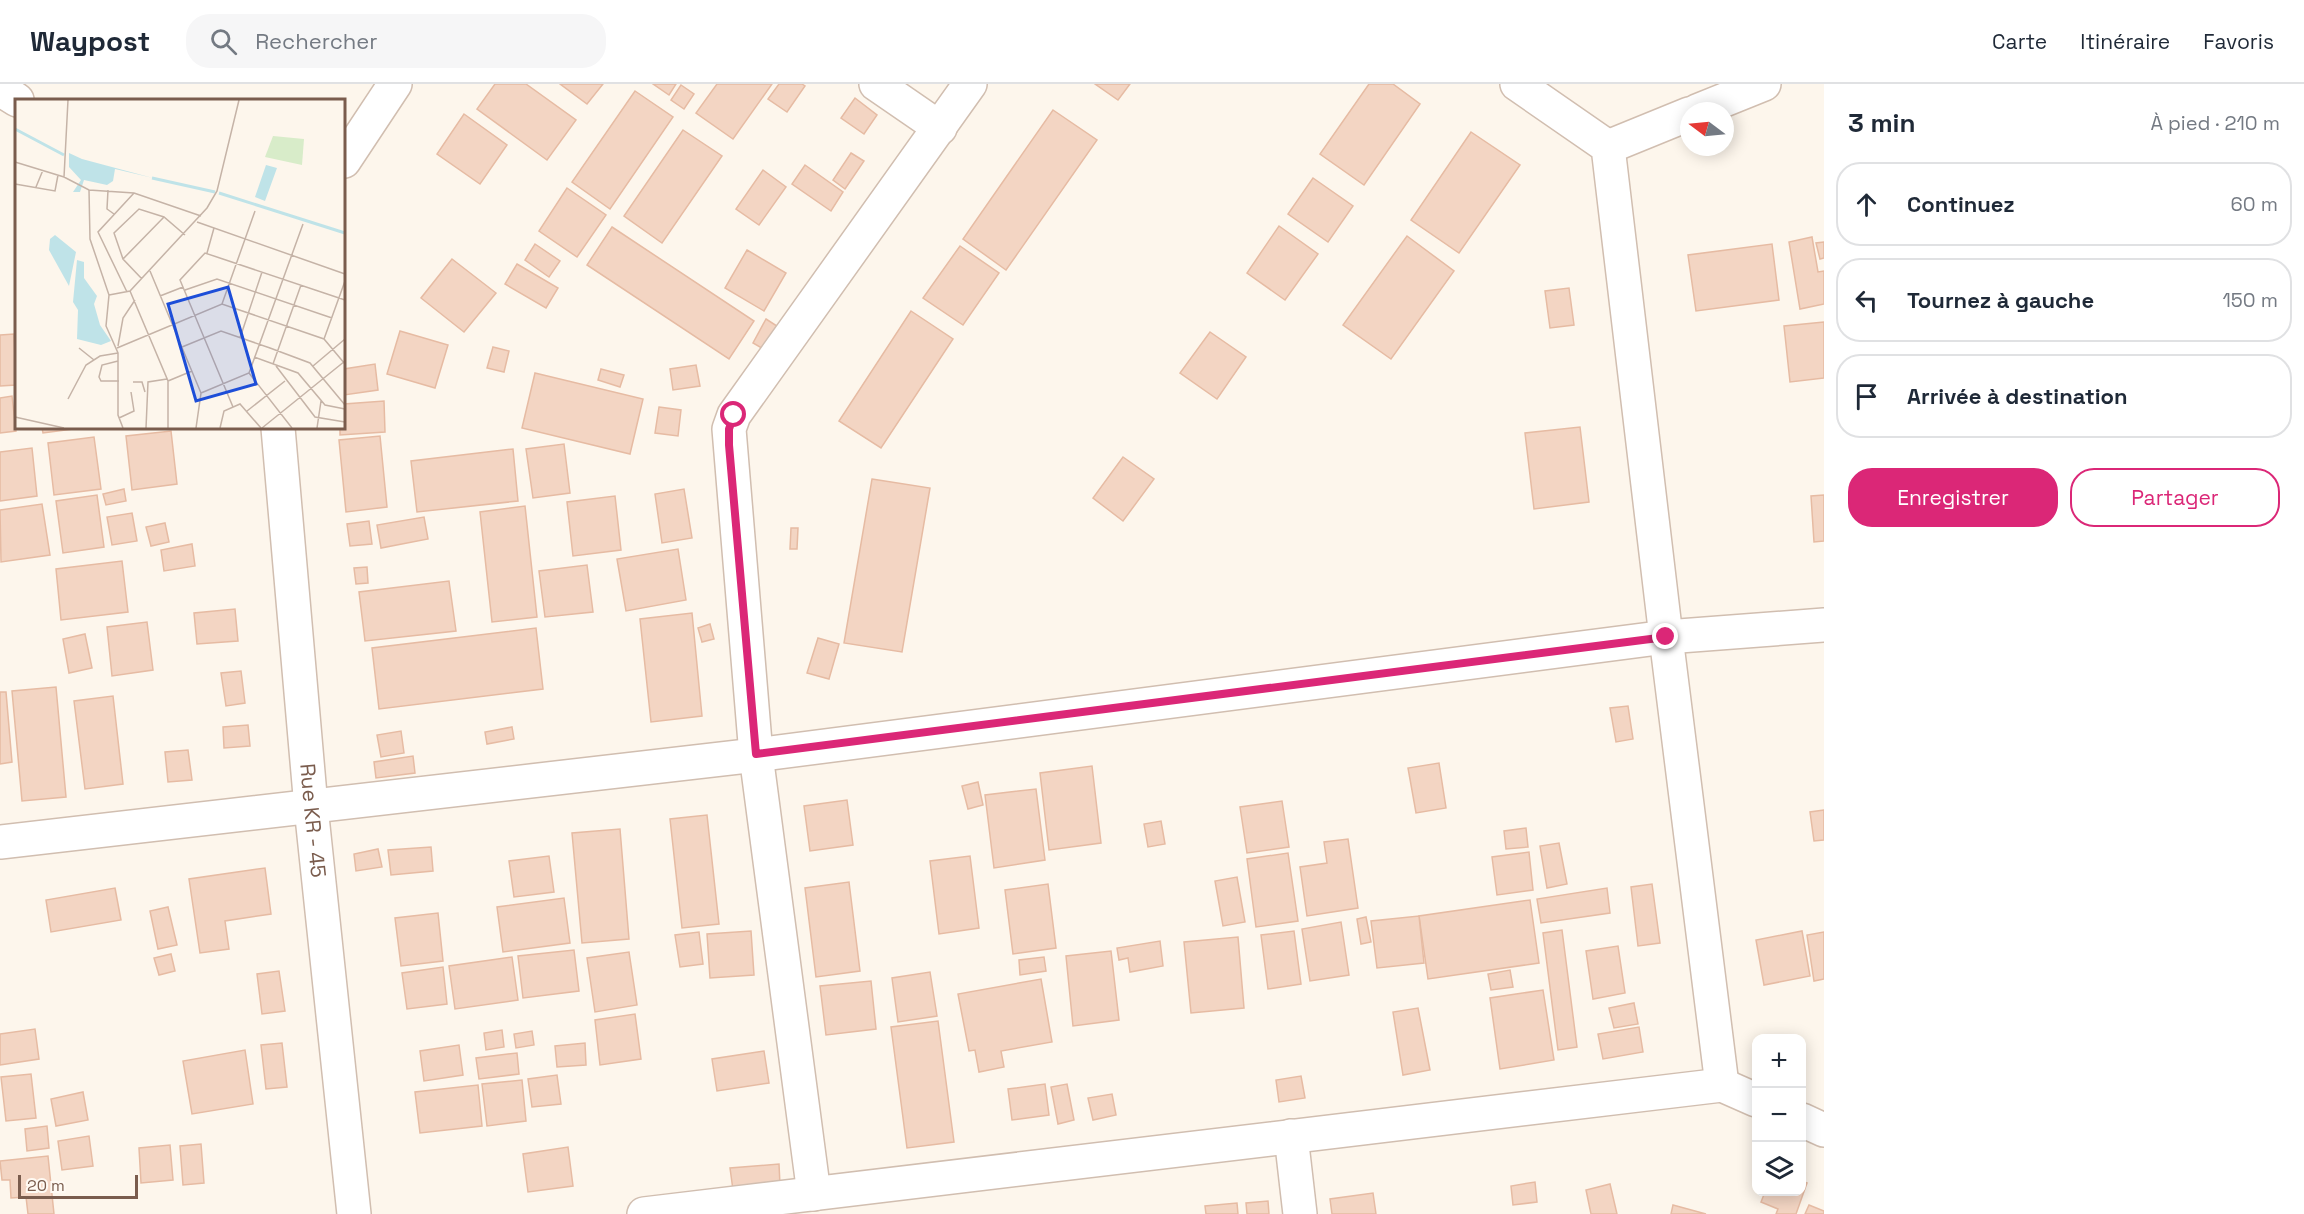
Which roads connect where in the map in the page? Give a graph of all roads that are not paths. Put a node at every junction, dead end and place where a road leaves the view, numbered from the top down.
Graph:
1 (395, 84) edge
2 (876, 84) edge
3 (970, 84) edge
4 (1517, 84) edge
5 (1764, 84) edge
6 (0, 89) edge
7 (15, 99) edge
8 (1719, 102) edge
9 (1680, 118) edge
10 (940, 128) junction
11 (1608, 147) junction
12 (345, 159) edge
13 (278, 429) edge
14 (1824, 625) edge
15 (1666, 637) junction
16 (756, 754) junction
17 (311, 807) junction
18 (0, 842) edge
19 (1722, 1084) junction
20 (1752, 1098) edge
21 (1806, 1122) edge
22 (1824, 1130) edge
23 (1291, 1136) junction
24 (814, 1194) junction
25 (354, 1214) edge
26 (644, 1214) edge
27 (1300, 1214) edge

1 - 12 street
2 - 10 street
3 - 10 street
4 - 11 street
5 - 8 street
6 - 7 street
9 - 11 street
10 - 16 street
11 - 15 street
13 - 17 street, Rue KR - 45
14 - 15 street
15 - 16 street
15 - 19 street
16 - 17 street
16 - 24 street
17 - 18 street
17 - 25 street, Rue KR - 45
19 - 20 street
19 - 23 street
21 - 22 street
23 - 24 street
23 - 27 street
24 - 26 street

